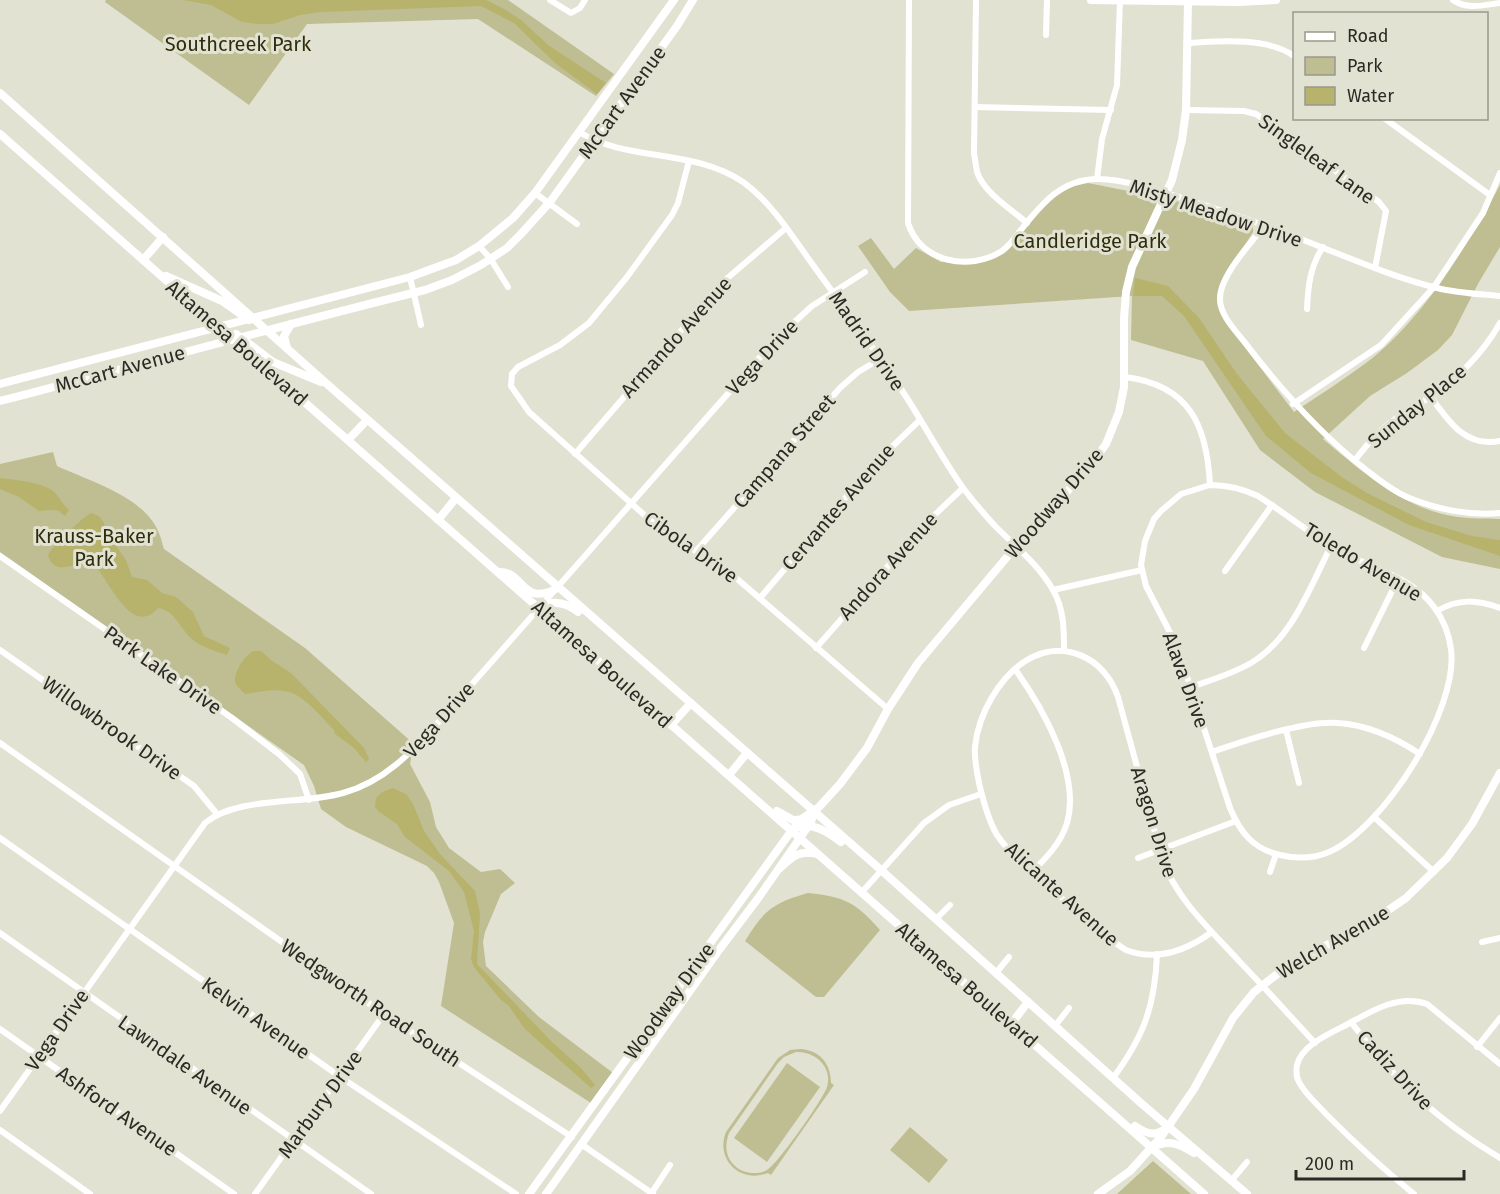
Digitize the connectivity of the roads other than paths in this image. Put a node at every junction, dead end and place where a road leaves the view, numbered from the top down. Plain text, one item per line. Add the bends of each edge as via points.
1 (550, 0) edge
2 (585, 0) edge
3 (674, 0) edge
4 (693, 0) edge
5 (909, 0) edge
6 (976, 0) edge
7 (1047, 0) edge
8 (1091, 0) edge
9 (1120, 0) edge
10 (1154, 0) edge
11 (1276, 0) edge
12 (1453, 0) edge
13 (1188, 1) edge
14 (1228, 1) edge
15 (1500, 3) edge
16 (652, 32) junction
17 (1046, 35) dead end
18 (665, 42) junction
19 (1189, 43) junction
20 (1293, 56) edge
21 (0, 93) edge
22 (975, 107) junction
23 (1111, 110) junction
24 (1186, 111) junction
25 (1387, 120) edge
26 (579, 132) junction
27 (0, 134) edge
28 (595, 140) junction
29 (689, 160) junction
30 (1500, 173) edge
31 (1098, 179) junction
32 (535, 193) junction
33 (1166, 194) junction
34 (1490, 195) junction
35 (550, 202) junction
36 (1027, 223) junction
37 (578, 224) dead end
38 (1265, 225) junction
39 (786, 228) junction
40 (162, 237) junction
41 (479, 246) junction
42 (1323, 248) junction
43 (490, 258) junction
44 (143, 260) junction
45 (1375, 268) junction
46 (865, 272) dead end
47 (157, 273) junction
48 (410, 277) junction
49 (508, 287) dead end
50 (1434, 287) junction
51 (414, 292) junction
52 (832, 292) junction
53 (1500, 296) edge
54 (1307, 309) dead end
55 (250, 318) junction
56 (1500, 323) edge
57 (291, 324) junction
58 (421, 325) dead end
59 (219, 327) junction
60 (267, 330) junction
61 (236, 337) junction
62 (287, 349) junction
63 (109, 356) junction
64 (880, 359) junction
65 (112, 372) junction
66 (1125, 377) junction
67 (0, 384) edge
68 (327, 384) junction
69 (1431, 397) junction
70 (0, 400) edge
71 (1293, 404) junction
72 (367, 420) junction
73 (920, 420) junction
74 (348, 440) junction
75 (1500, 441) edge
76 (575, 454) junction
77 (1355, 460) junction
78 (1210, 485) junction
79 (963, 488) junction
80 (456, 498) junction
81 (631, 504) junction
82 (1272, 505) junction
83 (1500, 513) edge
84 (438, 520) junction
85 (1017, 545) junction
86 (1331, 546) junction
87 (696, 551) junction
88 (0, 555) edge
89 (1142, 570) junction
90 (1225, 571) dead end
91 (498, 572) junction
92 (1398, 579) junction
93 (558, 588) junction
94 (1053, 590) junction
95 (760, 598) junction
96 (539, 607) junction
97 (1500, 608) edge
98 (1437, 611) junction
99 (604, 628) junction
100 (816, 648) junction
101 (1364, 648) dead end
102 (0, 650) edge
103 (1064, 651) junction
104 (1015, 669) junction
105 (1191, 687) junction
106 (691, 703) junction
107 (888, 709) junction
108 (671, 725) junction
109 (1286, 730) junction
110 (0, 743) edge
111 (1212, 752) junction
112 (747, 753) junction
113 (1420, 754) junction
114 (1500, 773) edge
115 (729, 774) junction
116 (1299, 783) dead end
117 (749, 792) junction
118 (981, 794) junction
119 (309, 800) junction
120 (218, 814) junction
121 (1374, 817) junction
122 (811, 819) junction
123 (801, 820) junction
124 (1236, 821) junction
125 (792, 830) junction
126 (0, 838) edge
127 (801, 838) junction
128 (1160, 850) junction
129 (1276, 854) junction
130 (820, 855) junction
131 (864, 855) junction
132 (1138, 858) dead end
133 (174, 865) junction
134 (779, 869) junction
135 (881, 870) junction
136 (1032, 872) junction
137 (1270, 872) dead end
138 (1434, 872) junction
139 (752, 883) junction
140 (763, 892) junction
141 (862, 892) junction
142 (950, 905) dead end
143 (936, 919) junction
144 (129, 929) junction
145 (1212, 932) junction
146 (0, 933) edge
147 (1500, 938) edge
148 (1482, 942) dead end
149 (1157, 954) junction
150 (1009, 957) dead end
151 (996, 973) junction
152 (1262, 985) junction
153 (83, 993) junction
154 (1028, 1002) junction
155 (1069, 1008) dead end
156 (384, 1014) junction
157 (1500, 1018) edge
158 (1351, 1022) junction
159 (1011, 1024) junction
160 (1054, 1026) junction
161 (0, 1029) edge
162 (1315, 1044) junction
163 (1477, 1047) junction
164 (38, 1056) junction
165 (1500, 1064) edge
166 (339, 1076) junction
167 (1113, 1078) junction
168 (0, 1110) edge
169 (1118, 1118) junction
170 (582, 1123) junction
171 (1169, 1126) junction
172 (0, 1130) edge
173 (572, 1137) junction
174 (293, 1141) junction
175 (581, 1144) junction
176 (1152, 1147) junction
177 (575, 1153) junction
178 (1500, 1158) edge
179 (1247, 1162) dead end
180 (1213, 1164) junction
181 (669, 1165) dead end
182 (1231, 1181) junction
183 (90, 1194) edge
184 (234, 1194) edge
185 (255, 1194) edge
186 (371, 1194) edge
187 (516, 1194) edge
188 (529, 1194) edge
189 (546, 1194) edge
190 (652, 1194) edge
191 (1098, 1194) edge
192 (1204, 1194) edge
193 (1247, 1194) edge
194 (1414, 1194) edge

1 - 2 street via 571,13
3 - 16 main road, McCart Avenue
4 - 18 main road, McCart Avenue
5 - 36 street, Misty Meadow Drive via 907,205 911,232 938,257 969,262 1001,251
6 - 22 street
7 - 17 street
8 - 9 street
9 - 10 street
9 - 23 street via 1117,85
10 - 13 street
11 - 14 street
12 - 15 street via 1469,7
13 - 14 street
13 - 19 street, Woodway Drive
16 - 18 main road
16 - 26 main road, McCart Avenue
18 - 28 main road, McCart Avenue
19 - 20 street via 1260,43
19 - 24 street, Woodway Drive
21 - 40 main road, Altamesa Boulevard
22 - 23 street
22 - 36 street via 974,153 980,178
23 - 31 street via 1102,139
24 - 33 street, Woodway Drive
24 - 45 street, Singleleaf Lane via 1257,114 1379,202 1386,211
25 - 34 street
26 - 28 street, Madrid Drive
26 - 32 main road, McCart Avenue
27 - 44 main road, Altamesa Boulevard
28 - 29 street, Madrid Drive
28 - 35 main road, McCart Avenue
29 - 39 street, Madrid Drive via 744,183
29 - 76 street, Cibola Drive via 672,215 598,313 560,345 512,374 511,386 522,404
30 - 34 street
31 - 33 street, Misty Meadow Drive
31 - 36 street, Misty Meadow Drive via 1066,185
32 - 35 street
32 - 41 main road, McCart Avenue
33 - 38 street, Misty Meadow Drive
33 - 66 street, Woodway Drive via 1132,267 1126,292
34 - 50 street
35 - 37 street
35 - 43 main road, McCart Avenue via 513,242
38 - 42 street, Misty Meadow Drive
38 - 71 street via 1233,266 1220,301 1230,323
39 - 52 street, Madrid Drive
39 - 76 street, Armando Avenue via 724,281
40 - 44 main road
40 - 55 main road, Altamesa Boulevard
41 - 43 street
41 - 48 main road, McCart Avenue via 456,260
42 - 45 street, Misty Meadow Drive
42 - 54 street via 1315,258
43 - 49 street
43 - 51 main road, McCart Avenue via 452,280
44 - 47 main road, Altamesa Boulevard
45 - 50 street, Misty Meadow Drive
46 - 52 street, Vega Drive
47 - 55 main road via 222,301
47 - 59 main road, Altamesa Boulevard
48 - 51 street
48 - 55 main road, McCart Avenue
50 - 53 street, Misty Meadow Drive
50 - 71 street via 1381,345
51 - 57 main road, McCart Avenue
51 - 58 street
52 - 64 street, Madrid Drive
52 - 81 street, Vega Drive via 776,339
55 - 59 main road, McCart Avenue
55 - 60 main road, Altamesa Boulevard
56 - 69 street, Sunday Place via 1468,365
57 - 60 main road, McCart Avenue
57 - 62 main road via 284,336
59 - 61 main road, Altamesa Boulevard
59 - 63 main road, McCart Avenue
60 - 61 main road, McCart Avenue
60 - 62 main road, Altamesa Boulevard
61 - 65 main road, McCart Avenue
61 - 68 main road via 273,362
61 - 74 main road, Altamesa Boulevard
62 - 68 main road, Altamesa Boulevard
63 - 65 main road
63 - 67 main road, McCart Avenue
64 - 73 street, Madrid Drive
64 - 87 street, Campana Street via 840,388
65 - 70 main road, McCart Avenue
66 - 78 street via 1169,391 1195,418 1204,443
66 - 85 street, Woodway Drive via 1119,412 1103,448
68 - 72 main road, Altamesa Boulevard
69 - 75 street via 1461,434 1480,441
69 - 77 street, Sunday Place via 1393,420
71 - 77 street
72 - 74 main road
72 - 80 main road, Altamesa Boulevard
73 - 79 street, Madrid Drive
73 - 95 street, Cervantes Avenue via 876,462
74 - 84 main road, Altamesa Boulevard
76 - 81 street, Cibola Drive
77 - 83 street via 1406,497 1465,513
78 - 82 street, Toledo Avenue via 1245,490
78 - 89 street, Alava Drive via 1181,494 1161,510 1145,541
79 - 85 street, Madrid Drive
79 - 100 street, Andora Avenue via 924,525
80 - 84 main road
80 - 93 main road, Altamesa Boulevard
81 - 87 street, Cibola Drive via 660,529
81 - 93 street, Vega Drive
82 - 86 street, Toledo Avenue
82 - 90 street
84 - 91 main road, Altamesa Boulevard
85 - 94 street, Madrid Drive
85 - 107 street, Woodway Drive via 918,663
86 - 92 street, Toledo Avenue
86 - 105 street via 1276,642 1253,662
87 - 95 street, Cibola Drive
88 - 119 street, Park Lake Drive via 279,754 300,774
89 - 94 street
89 - 105 street, Alava Drive
91 - 93 main road via 507,572 536,594
91 - 96 main road, Altamesa Boulevard
92 - 98 street, Toledo Avenue via 1414,588
92 - 101 street
93 - 96 street, Vega Drive
93 - 99 main road, Altamesa Boulevard
94 - 103 street, Madrid Drive via 1063,619
95 - 100 street, Cibola Drive
96 - 99 main road via 546,603 565,604
96 - 108 main road, Altamesa Boulevard
96 - 119 street, Vega Drive via 394,768 354,790
97 - 98 street via 1472,601 1454,603
98 - 113 street, Toledo Avenue via 1446,628 1451,662 1432,731
99 - 106 main road, Altamesa Boulevard
100 - 107 street, Cibola Drive
102 - 120 street, Willowbrook Drive via 194,786
103 - 104 street, Alicante Avenue via 1039,655
103 - 128 street, Aragon Drive via 1087,657 1114,686
104 - 118 street, Alicante Avenue via 991,699 978,733 975,760
104 - 136 street via 1053,732 1069,794 1064,831
105 - 111 street, Alava Drive
106 - 108 main road
106 - 112 main road, Altamesa Boulevard
107 - 122 street, Woodway Drive via 859,759
108 - 115 main road, Altamesa Boulevard
109 - 111 street
109 - 113 street via 1319,723 1357,725 1392,737
109 - 116 street
110 - 133 street, Wedgworth Road South
111 - 124 street, Alava Drive
112 - 115 main road
112 - 122 main road, Altamesa Boulevard
113 - 121 street, Toledo Avenue
114 - 138 street, Welch Avenue via 1472,824
115 - 117 main road, Altamesa Boulevard
117 - 123 main road via 787,818
117 - 125 main road, Altamesa Boulevard
118 - 135 street via 937,813
118 - 136 street, Alicante Avenue via 997,834
119 - 120 street, Vega Drive via 246,806
120 - 133 street, Vega Drive via 197,832
121 - 129 street, Alava Drive via 1330,852 1305,858
121 - 138 street
122 - 123 main road
122 - 125 main road
122 - 127 street, Woodway Drive
122 - 131 main road, Altamesa Boulevard
122 - 131 main road via 855,854
123 - 125 street, Woodway Drive
124 - 128 street
124 - 129 street, Alava Drive via 1256,845
125 - 127 main road, Altamesa Boulevard
125 - 139 street, Woodway Drive
126 - 144 street, Kelvin Avenue
127 - 130 main road, Altamesa Boulevard
127 - 134 street, Woodway Drive
128 - 132 street
128 - 145 street, Aragon Drive via 1178,893
129 - 137 street
130 - 134 main road via 797,853
130 - 141 main road, Altamesa Boulevard
131 - 135 main road, Altamesa Boulevard
133 - 144 street, Vega Drive
133 - 156 street, Wedgworth Road South
134 - 140 street, Woodway Drive
135 - 141 street
135 - 143 main road, Altamesa Boulevard
136 - 149 street, Alicante Avenue via 1117,944 1137,954
138 - 152 street, Welch Avenue via 1374,920 1289,965
139 - 140 street
139 - 170 street, Woodway Drive
140 - 175 street, Woodway Drive
141 - 159 main road, Altamesa Boulevard
142 - 143 street, Altamesa Boulevard
143 - 151 main road, Altamesa Boulevard
144 - 153 street, Vega Drive
144 - 166 street, Kelvin Avenue
145 - 149 street, Alicante Avenue via 1182,950
145 - 152 street, Aragon Drive
146 - 153 street, Lawndale Avenue
147 - 148 street
149 - 167 street via 1154,992 1145,1025
150 - 151 street, Altamesa Boulevard
151 - 154 main road, Altamesa Boulevard
152 - 162 street, Aragon Drive
152 - 171 street, Welch Avenue via 1233,1018
153 - 164 street, Vega Drive
153 - 174 street, Lawndale Avenue
154 - 159 main road
154 - 160 main road, Altamesa Boulevard
155 - 160 street, Altamesa Boulevard
156 - 166 street, Marbury Drive
156 - 173 street, Wedgworth Road South
157 - 163 street
158 - 162 street
158 - 163 street via 1390,1004 1422,1002
158 - 178 street, Cadiz Drive via 1411,1093 1455,1129
159 - 169 main road, Altamesa Boulevard
160 - 167 main road, Altamesa Boulevard
161 - 164 street, Ashford Avenue
162 - 194 street via 1298,1061 1298,1081 1339,1127
163 - 165 street
164 - 168 street, Vega Drive
164 - 184 street, Ashford Avenue
166 - 174 street, Marbury Drive
166 - 187 street, Kelvin Avenue
167 - 171 main road, Altamesa Boulevard
169 - 171 main road via 1155,1135
169 - 176 main road, Altamesa Boulevard
170 - 173 street, Woodway Drive
170 - 175 street
171 - 176 street, Welch Avenue
171 - 180 main road, Altamesa Boulevard
172 - 183 street
173 - 177 street
173 - 188 street, Woodway Drive
174 - 185 street, Marbury Drive
174 - 186 street, Lawndale Avenue
175 - 177 street, Woodway Drive
175 - 190 street
176 - 180 main road via 1172,1142
176 - 191 street, Welch Avenue via 1130,1171
176 - 192 main road, Altamesa Boulevard
177 - 189 street, Woodway Drive
179 - 182 street
180 - 182 main road, Altamesa Boulevard
181 - 190 street
182 - 193 main road, Altamesa Boulevard

